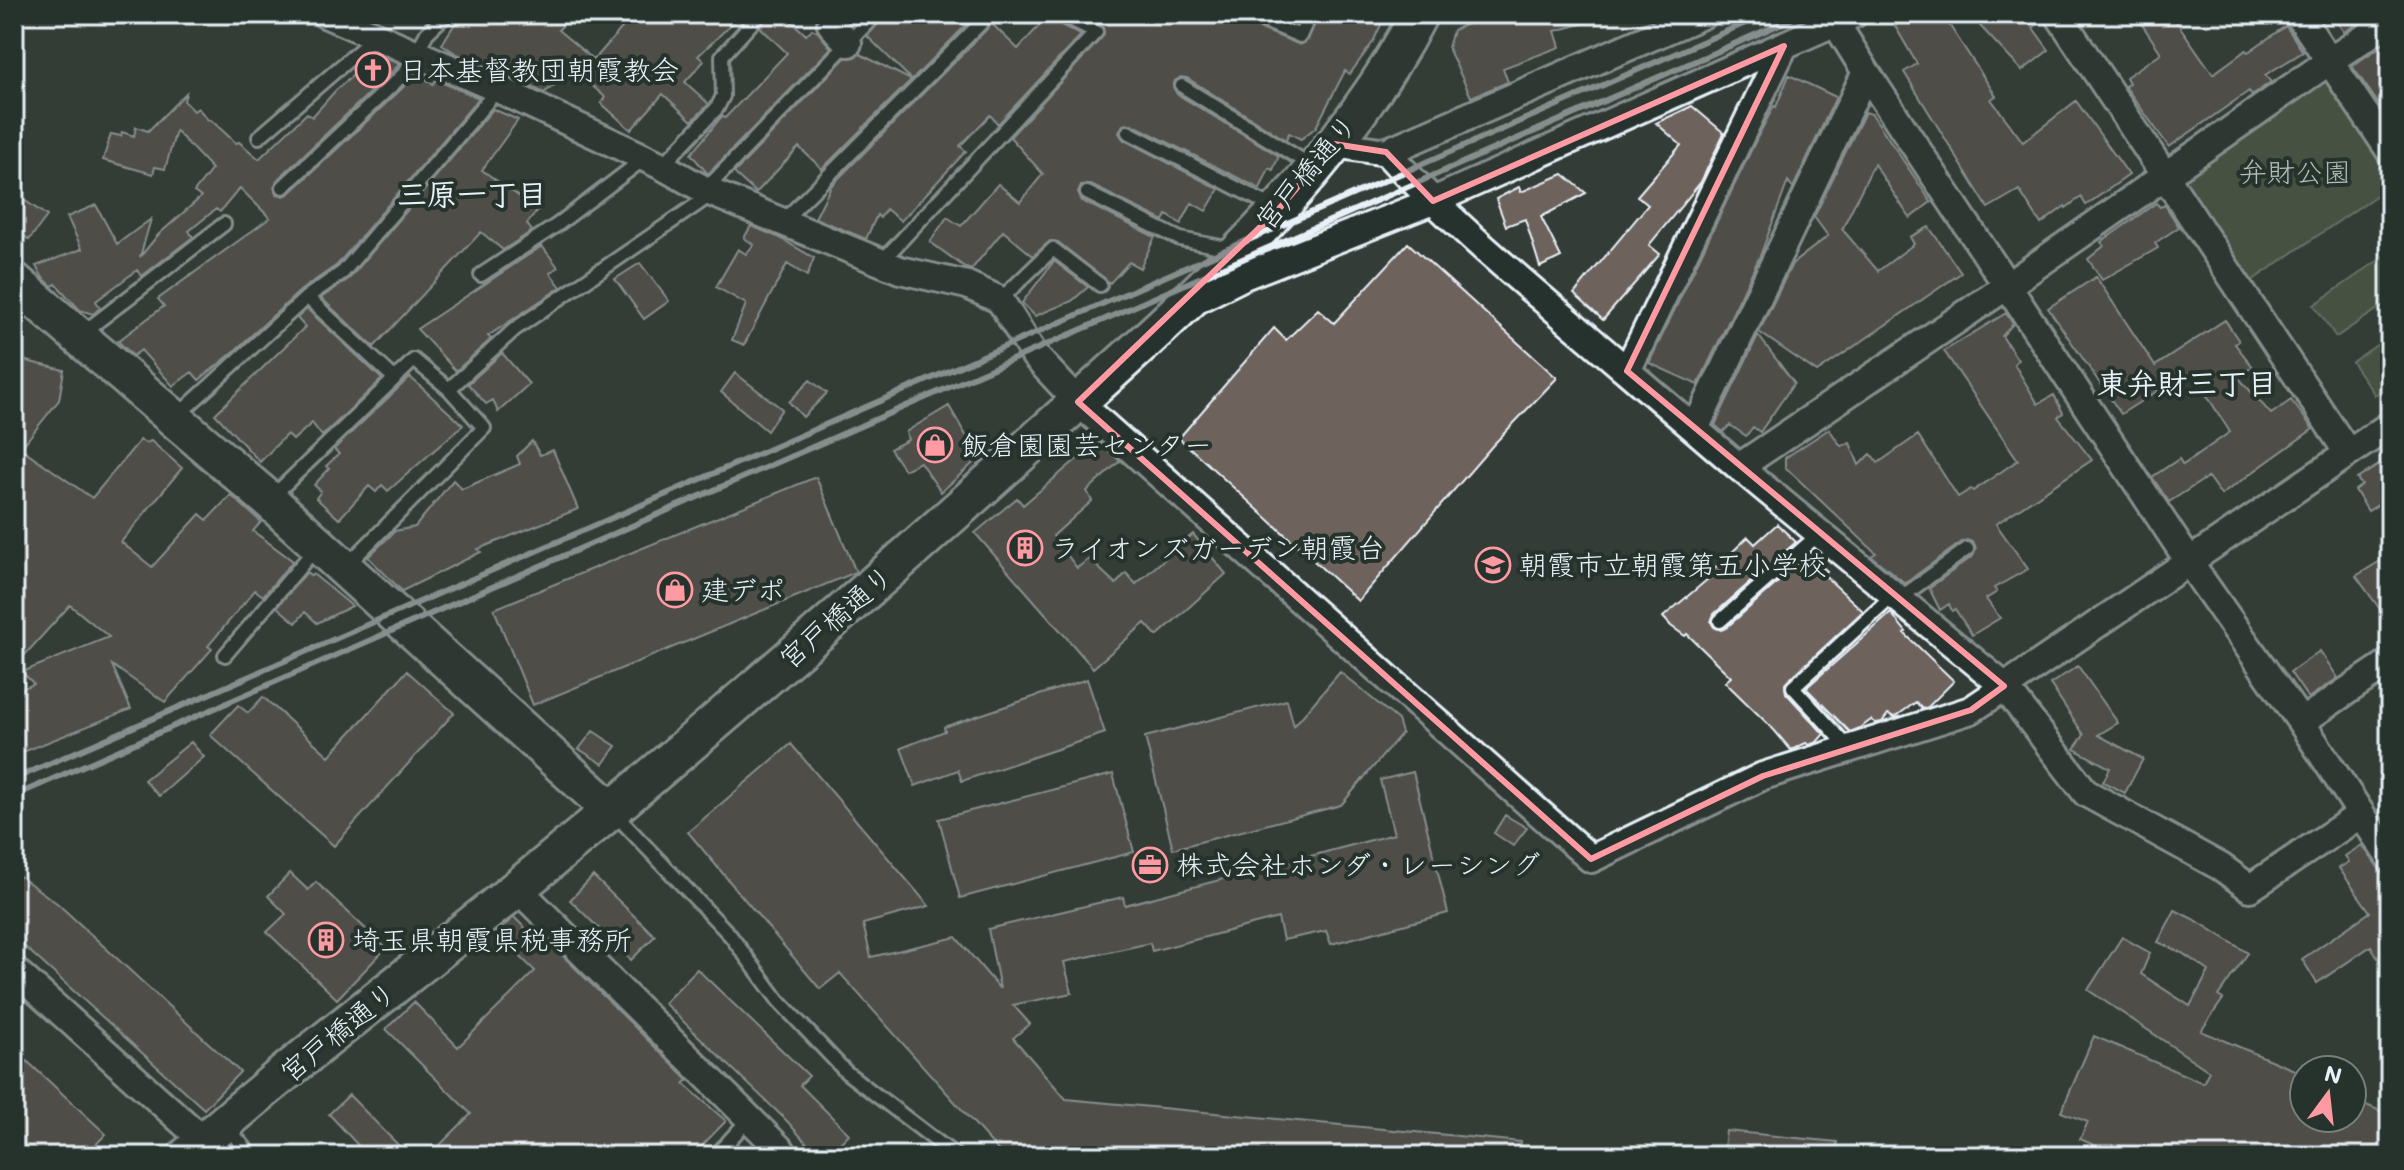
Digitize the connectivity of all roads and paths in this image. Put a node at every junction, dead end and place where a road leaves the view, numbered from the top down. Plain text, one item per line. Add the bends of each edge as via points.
1 (325, 14) edge
2 (447, 14) edge
3 (760, 14) edge
4 (876, 14) edge
5 (990, 14) edge
6 (1060, 14) edge
7 (1248, 14) edge
8 (1310, 14) edge
9 (1419, 14) edge
10 (1704, 14) edge
11 (2058, 14) edge
12 (2298, 14) edge
13 (1839, 17) edge
14 (2390, 21) edge
15 (375, 37) junction
16 (1784, 46) junction
17 (415, 55) junction
18 (2328, 62) junction
19 (1866, 72) junction
20 (1182, 86) dead end
21 (498, 89) junction
22 (1128, 132) dead end
23 (259, 137) dead end
24 (2390, 151) edge
25 (1386, 152) junction
26 (1323, 156) junction
27 (654, 162) junction
28 (2164, 176) junction
29 (283, 187) dead end
30 (705, 190) junction
31 (1087, 193) dead end
32 (1433, 201) junction
33 (1278, 210) junction
34 (783, 221) junction
35 (224, 224) dead end
36 (1238, 250) junction
37 (881, 262) junction
38 (481, 275) dead end
39 (14, 281) edge
40 (1100, 285) dead end
41 (2007, 286) junction
42 (307, 297) junction
43 (1000, 300) junction
44 (1179, 308) junction
45 (77, 337) junction
46 (1627, 371) junction
47 (393, 377) junction
48 (449, 389) junction
49 (1078, 402) junction
50 (176, 418) junction
51 (2390, 425) edge
52 (1695, 429) junction
53 (2348, 453) junction
54 (1739, 467) junction
55 (269, 500) junction
56 (1819, 534) junction
57 (1967, 549) dead end
58 (331, 556) junction
59 (2189, 562) junction
60 (1896, 597) junction
61 (1720, 621) dead end
62 (225, 655) dead end
63 (2390, 662) edge
64 (2004, 686) junction
65 (2301, 722) junction
66 (1850, 749) junction
67 (611, 810) junction
68 (2360, 815) junction
69 (2390, 858) edge
70 (517, 888) junction
71 (14, 970) edge
72 (749, 1119) junction
73 (205, 1140) edge
74 (252, 1156) edge
75 (715, 1156) edge
76 (782, 1156) edge
77 (956, 1156) edge

1 - 15 street
2 - 17 lane via 427,33
3 - 27 lane via 722,56 723,96 717,108
4 - 30 lane via 840,34
5 - 34 lane
6 - 37 lane via 1096,32
7 - 8 lane via 1300,36
9 - 26 street, 宮戸橋通り
10 - 25 street
11 - 28 street
12 - 18 street
13 - 16 street
13 - 19 street
14 - 18 street
15 - 17 street
15 - 23 lane
16 - 32 street
16 - 46 street
17 - 21 street
17 - 29 lane via 405,73
18 - 24 street
18 - 28 street
19 - 41 street
19 - 52 street
20 - 26 lane via 1301,158
21 - 27 street
21 - 42 lane via 343,272
22 - 33 lane
25 - 26 street
25 - 32 street
26 - 33 street, 宮戸橋通り
27 - 30 street
27 - 38 lane
28 - 41 street
28 - 53 street
30 - 34 street
30 - 48 lane via 702,201 515,329
31 - 36 lane via 1180,239
32 - 44 street via 1244,276
32 - 46 street
33 - 36 street, 宮戸橋通り
34 - 37 street
35 - 45 lane
36 - 44 street, 宮戸橋通り
37 - 43 street via 967,285
39 - 45 street
40 - 43 lane via 1053,249
41 - 54 street
41 - 59 street
42 - 47 lane
42 - 50 lane
43 - 49 street via 1035,356
44 - 49 street, 宮戸橋通り
45 - 50 street
46 - 52 street
47 - 48 lane via 414,360
47 - 55 lane
48 - 58 lane via 484,428
49 - 66 street via 1591,859 1763,776
49 - 67 street, 宮戸橋通り
50 - 55 street
51 - 53 street
52 - 54 street
53 - 59 street
54 - 56 street
55 - 58 street
56 - 60 street
56 - 61 lane
57 - 60 lane
58 - 62 lane
58 - 67 street
59 - 64 street
59 - 65 street
60 - 64 street
60 - 66 lane via 1793,687
63 - 65 street
64 - 66 street via 1971,710
64 - 68 street via 2086,793 2250,888
65 - 68 street
67 - 70 street, 宮戸橋通り
67 - 77 lane via 730,935 779,1001 846,1072
68 - 69 street
70 - 72 street
70 - 73 street, 宮戸橋通り
71 - 73 street
72 - 75 lane
72 - 76 street
73 - 74 lane

